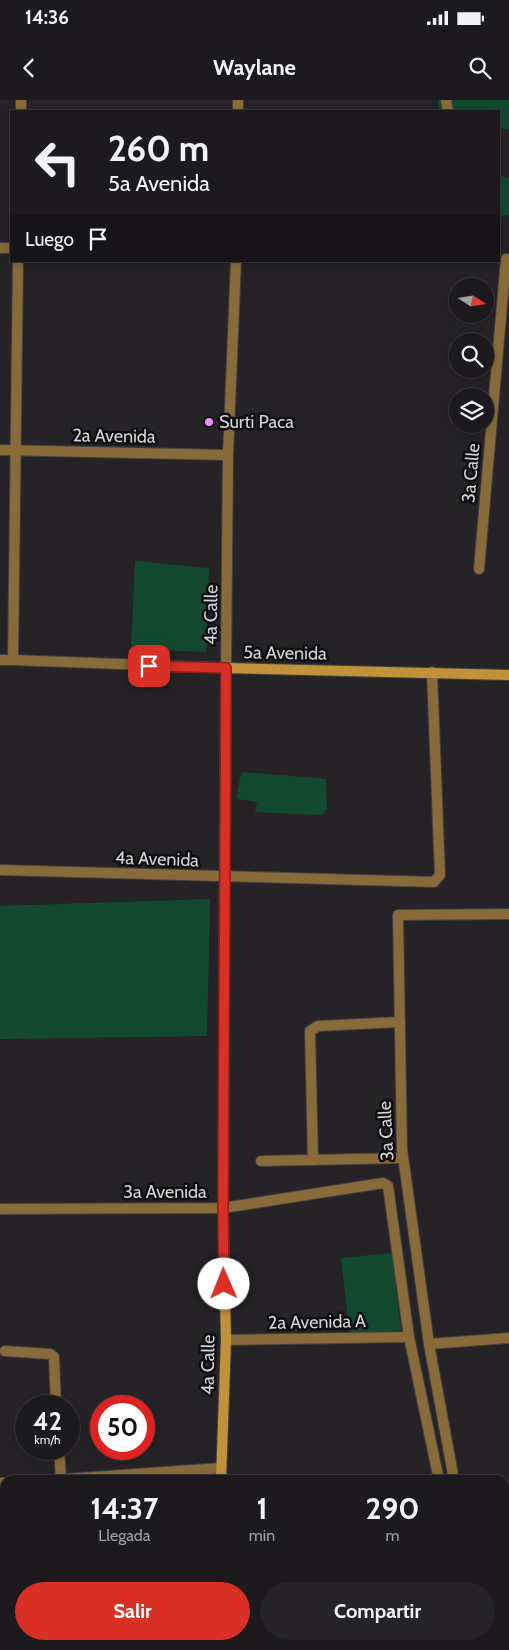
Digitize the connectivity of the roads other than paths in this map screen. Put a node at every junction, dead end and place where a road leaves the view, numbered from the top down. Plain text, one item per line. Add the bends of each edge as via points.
1 (505, 259) edge
2 (18, 262) edge
3 (236, 262) edge
4 (0, 450) edge
5 (16, 451) junction
6 (228, 454) junction
7 (479, 569) dead end
8 (0, 660) edge
9 (13, 660) junction
10 (226, 668) junction
11 (432, 672) junction
12 (509, 675) edge
13 (0, 870) edge
14 (225, 878) junction
15 (509, 914) edge
16 (400, 1022) junction
17 (403, 1158) junction
18 (313, 1160) junction
19 (261, 1161) dead end
20 (388, 1186) joint
21 (223, 1208) junction
22 (0, 1209) edge
23 (409, 1336) junction
24 (509, 1338) edge
25 (226, 1340) junction
26 (428, 1344) junction
27 (5, 1351) dead end
28 (56, 1395) edge
29 (58, 1460) edge
30 (221, 1468) junction
31 (56, 1475) edge
32 (125, 1475) edge
33 (221, 1475) edge
34 (438, 1475) edge
35 (453, 1475) edge

1 - 7 street, 3a Calle
2 - 5 street
3 - 6 street, 4a Calle
4 - 5 street, 2a Avenida
5 - 6 street, 2a Avenida
5 - 9 street
6 - 10 street, 4a Calle
8 - 9 street, 5a Avenida
9 - 10 street, 5a Avenida
10 - 11 main road, 5a Avenida
10 - 14 main road, 4a Calle
11 - 12 main road, 5a Avenida
11 - 14 street, 4a Avenida via 440,875 434,882
13 - 14 street, 4a Avenida
14 - 21 main road, 4a Calle
15 - 16 street, 3a Calle via 398,915
16 - 17 street, 3a Calle
16 - 18 street via 318,1026 310,1031
17 - 18 street
17 - 26 street, 3a Calle
18 - 19 street
20 - 21 street, 3a Avenida via 383,1184
20 - 23 street, 3a Calle
21 - 22 street, 3a Avenida
21 - 25 main road, 4a Calle
23 - 25 street, 2a Avenida A
23 - 34 street, 3a Calle
24 - 26 street
25 - 30 main road, 4a Calle
26 - 35 street, 3a Calle
27 - 28 street via 54,1357
29 - 31 street
30 - 32 street
30 - 33 main road, 4a Calle

